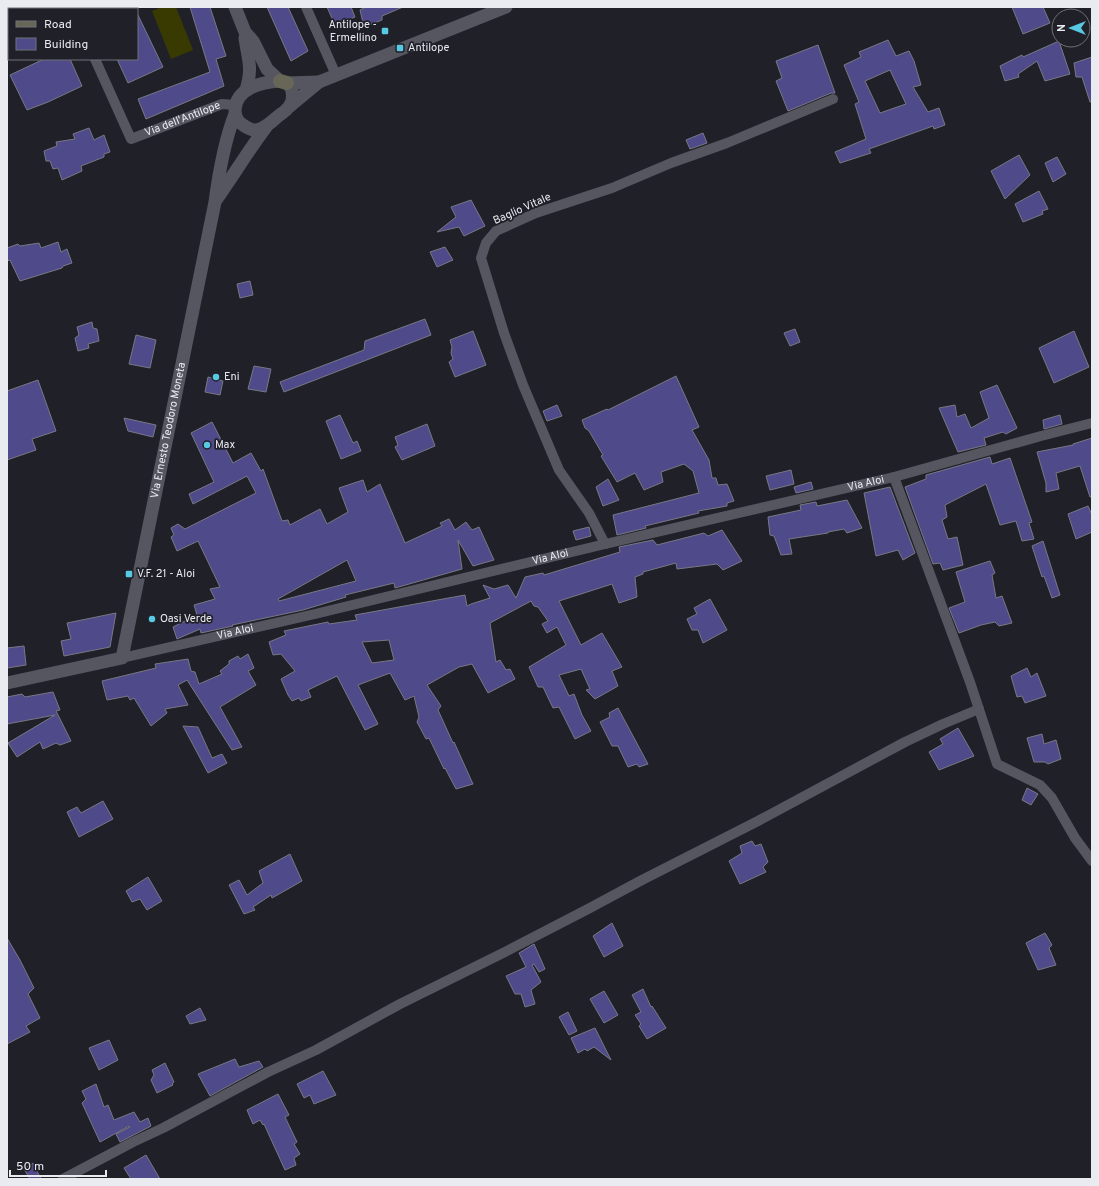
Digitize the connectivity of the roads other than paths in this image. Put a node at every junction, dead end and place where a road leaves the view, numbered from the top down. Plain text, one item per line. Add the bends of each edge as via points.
1 (235, 7) edge
2 (306, 7) edge
3 (506, 7) edge
4 (481, 12) edge
5 (245, 32) junction
6 (95, 60) edge
7 (336, 75) junction
8 (283, 82) junction
9 (319, 82) junction
10 (246, 90) junction
11 (833, 99) dead end
12 (290, 106) junction
13 (235, 110) junction
14 (266, 127) junction
15 (215, 202) junction
16 (1092, 423) edge
17 (894, 477) junction
18 (605, 544) junction
19 (122, 658) junction
20 (7, 683) edge
21 (979, 709) junction
22 (1092, 860) edge
23 (63, 1179) edge

1 - 5 street
2 - 7 street
3 - 4 street
4 - 7 street
5 - 8 street via 267,69
5 - 10 street via 250,65 250,78
6 - 13 street, Via dell'Antilope via 131,139 222,104
7 - 9 street
8 - 9 street
8 - 10 street via 273,81
8 - 12 street via 290,86
9 - 12 street
10 - 13 street via 241,94
11 - 18 street, Baglio Vitale via 612,188 536,214 496,231 486,243 481,258 523,385 559,470 589,514
12 - 14 street
13 - 14 street via 238,120 244,126 255,130
13 - 15 street, Via Ernesto Teodoro Moneta via 218,176
14 - 15 street, Via Ernesto Teodoro Moneta
15 - 19 street, Via Ernesto Teodoro Moneta
16 - 17 street, Via Aloi
17 - 18 street, Via Aloi
17 - 21 street
18 - 19 street, Via Aloi
19 - 20 street, Via Aloi
21 - 22 street via 997,764 1040,785 1052,798
21 - 23 street via 905,742 758,821

